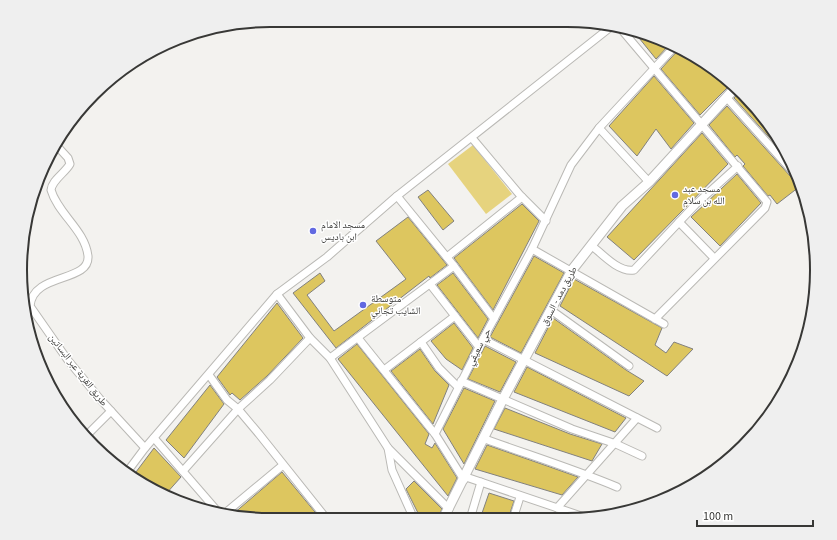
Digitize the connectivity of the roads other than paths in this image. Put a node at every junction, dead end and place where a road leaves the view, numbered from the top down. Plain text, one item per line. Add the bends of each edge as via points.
1 (606, 30) edge
2 (626, 34) edge
3 (671, 51) edge
4 (654, 70) junction
5 (732, 92) edge
6 (727, 98) junction
7 (703, 124) junction
8 (599, 128) junction
9 (472, 138) junction
10 (60, 149) edge
11 (785, 163) edge
12 (738, 166) junction
13 (649, 182) junction
14 (397, 196) junction
15 (522, 197) junction
16 (546, 222) junction
17 (679, 222) junction
18 (591, 245) junction
19 (532, 249) junction
20 (447, 257) junction
21 (714, 258) junction
22 (454, 266) junction
23 (572, 270) junction
24 (430, 284) junction
25 (277, 294) junction
26 (551, 310) junction
27 (455, 316) junction
28 (494, 319) junction
29 (655, 319) junction
30 (664, 324) dead end
31 (310, 338) junction
32 (358, 338) junction
33 (483, 339) junction
34 (421, 342) junction
35 (479, 347) junction
36 (330, 358) junction
37 (525, 359) junction
38 (629, 366) dead end
39 (384, 370) junction
40 (209, 375) junction
41 (460, 384) junction
42 (503, 399) junction
43 (238, 409) junction
44 (111, 411) junction
45 (637, 418) junction
46 (657, 428) dead end
47 (89, 433) edge
48 (435, 434) junction
49 (154, 438) junction
50 (485, 439) junction
51 (616, 444) junction
52 (145, 448) junction
53 (388, 448) junction
54 (642, 456) dead end
55 (283, 465) junction
56 (130, 468) edge
57 (183, 471) junction
58 (587, 474) junction
59 (465, 478) junction
60 (481, 482) junction
61 (617, 487) dead end
62 (520, 497) junction
63 (213, 506) edge
64 (557, 508) junction
65 (230, 509) edge
66 (449, 509) junction
67 (320, 513) edge
68 (411, 513) edge
69 (447, 513) edge
70 (472, 513) edge
71 (515, 513) edge
72 (571, 513) edge

1 - 9 street
2 - 4 street
3 - 4 street
4 - 7 street
4 - 8 street
5 - 6 main road, طريق دمد - السوق
6 - 7 main road, طريق دمد - السوق
6 - 11 street
7 - 12 street
7 - 13 main road, طريق دمد - السوق
8 - 13 street
8 - 16 street via 571,165 558,189
9 - 14 street
9 - 15 street
10 - 44 street, طريق القرية عبر البساتين via 70,164 51,186 51,190 86,245 88,259 78,272 42,286 31,300 30,306 67,359
12 - 17 street
12 - 21 street via 766,200 767,206
13 - 18 main road, طريق دمد - السوق via 622,206
14 - 20 street, حي سعيفي
14 - 25 street via 327,257
15 - 16 street
15 - 20 street
16 - 19 street
17 - 18 street via 631,271 619,266
17 - 21 street
18 - 23 main road, طريق دمد - السوق
19 - 23 street
19 - 28 street
20 - 22 street, حي سعيفي
21 - 29 street
22 - 24 street
22 - 28 street, حي سعيفي
23 - 26 main road, طريق دمد - السوق
23 - 29 street
24 - 27 street
24 - 32 street
25 - 31 street
25 - 40 street
26 - 37 main road, طريق دمد - السوق
26 - 38 street
27 - 34 street
27 - 35 street
28 - 33 street, حي سعيفي
29 - 30 street
31 - 36 street
31 - 43 street
32 - 36 street
32 - 39 street
33 - 35 street, حي سعيفي
33 - 37 street
34 - 39 street
34 - 41 street via 440,368
35 - 41 street, حي سعيفي
36 - 53 street
37 - 42 main road, طريق دمد - السوق
37 - 45 street
39 - 48 street
40 - 43 street via 226,400
40 - 49 street
41 - 42 street
41 - 48 street, حي سعيفي
42 - 50 main road, طريق دمد - السوق
42 - 51 street via 572,429
43 - 55 street
43 - 57 street
44 - 47 street
44 - 52 street, طريق القرية عبر البساتين
45 - 46 street
45 - 51 street
48 - 59 street
49 - 52 street
49 - 57 street
50 - 58 street
50 - 59 main road, طريق دمد - السوق
51 - 54 street
51 - 58 street
52 - 56 street
53 - 66 street
53 - 68 street via 392,470
55 - 65 street
55 - 67 street
57 - 63 street
58 - 61 street
58 - 64 street
59 - 60 street
59 - 66 main road, طريق دمد - السوق
60 - 62 street
60 - 70 street
62 - 64 street
62 - 71 street
64 - 72 street
66 - 69 main road, طريق دمد - السوق

